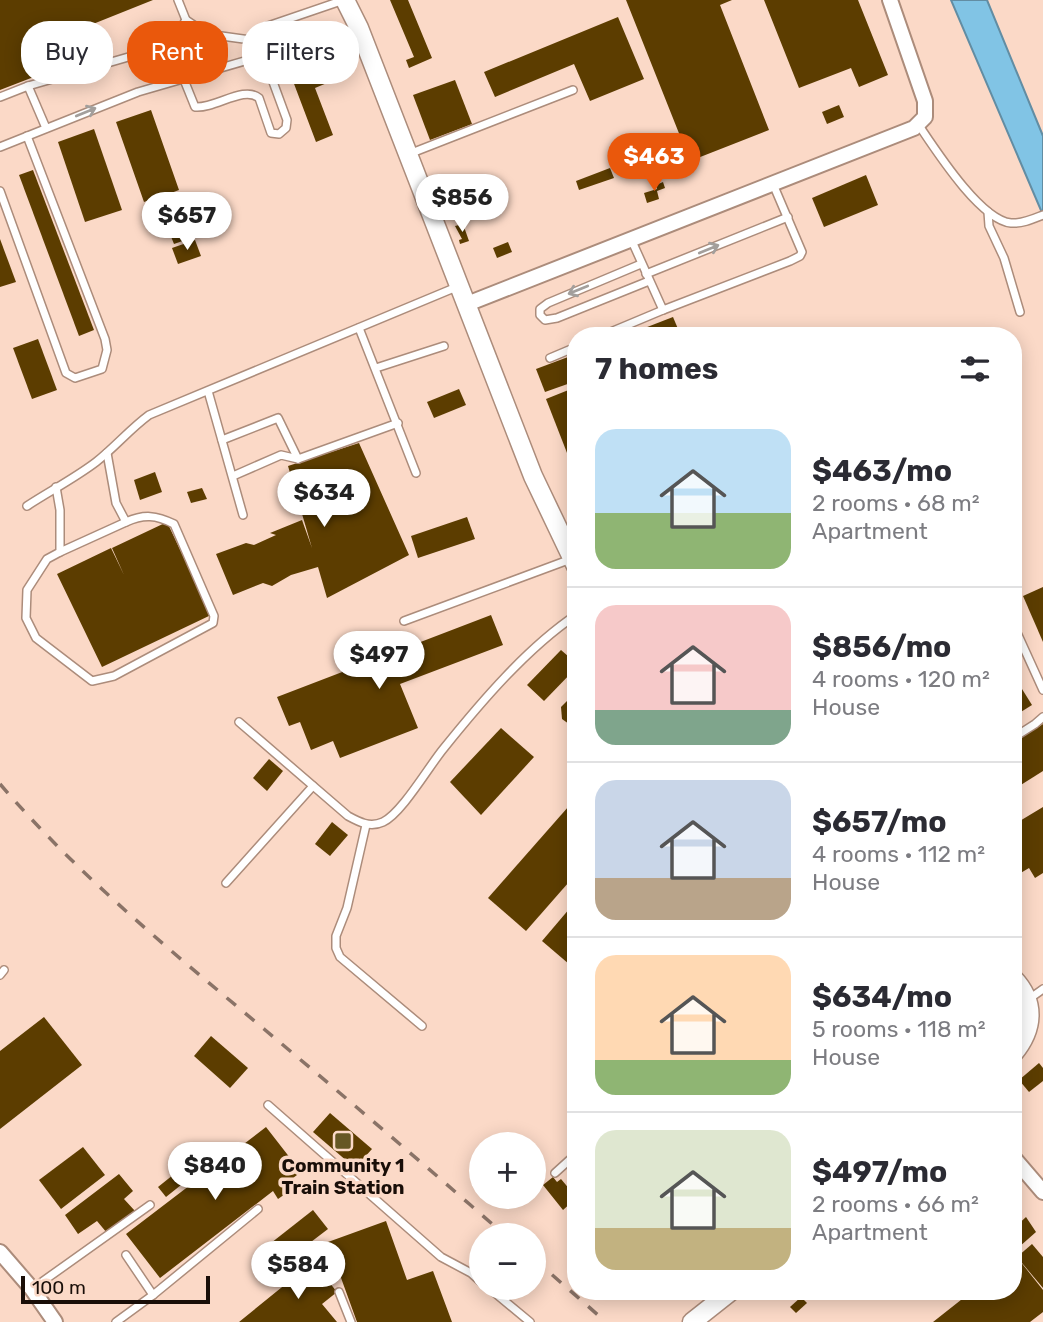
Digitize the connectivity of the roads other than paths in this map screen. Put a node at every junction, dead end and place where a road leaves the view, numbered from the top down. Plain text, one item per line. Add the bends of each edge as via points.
1 (178, 0) edge
2 (345, 0) edge
3 (890, 0) edge
4 (186, 20) joint
5 (283, 21) edge
6 (356, 21) edge
7 (359, 28) edge
8 (242, 39) edge
9 (127, 58) edge
10 (165, 84) edge
11 (184, 84) edge
12 (274, 84) edge
13 (29, 86) junction
14 (573, 90) dead end
15 (0, 97) edge
16 (918, 124) junction
17 (46, 128) junction
18 (27, 136) junction
19 (0, 147) edge
20 (409, 154) junction
21 (773, 183) junction
22 (0, 191) edge
23 (988, 212) junction
24 (1040, 216) edge
25 (788, 217) junction
26 (631, 239) junction
27 (641, 264) junction
28 (647, 277) junction
29 (460, 286) junction
30 (467, 304) junction
31 (663, 310) junction
32 (1020, 313) dead end
33 (359, 327) junction
34 (622, 327) edge
35 (444, 346) dead end
36 (567, 351) edge
37 (550, 358) dead end
38 (376, 368) junction
39 (208, 391) junction
40 (398, 423) junction
41 (222, 440) junction
42 (107, 453) junction
43 (298, 459) junction
44 (416, 473) dead end
45 (233, 476) junction
46 (56, 488) junction
47 (27, 506) dead end
48 (243, 515) dead end
49 (125, 522) junction
50 (567, 547) edge
51 (60, 552) junction
52 (567, 564) edge
53 (404, 621) dead end
54 (567, 621) edge
55 (1022, 644) edge
56 (1043, 690) edge
57 (1043, 717) edge
58 (239, 722) dead end
59 (1022, 732) edge
60 (313, 786) junction
61 (366, 825) junction
62 (226, 883) dead end
63 (1036, 994) edge
64 (422, 1026) dead end
65 (1022, 1042) edge
66 (268, 1105) dead end
67 (567, 1162) edge
68 (1022, 1168) edge
69 (555, 1173) dead end
70 (1043, 1192) edge
71 (150, 1205) dead end
72 (258, 1209) dead end
73 (0, 1252) edge
74 (126, 1255) dead end
75 (469, 1272) edge
76 (32, 1289) junction
77 (339, 1292) dead end
78 (153, 1296) junction
79 (503, 1300) edge
80 (720, 1300) edge
81 (55, 1322) edge
82 (116, 1322) edge
83 (351, 1322) edge
84 (530, 1322) edge
85 (692, 1322) edge

1 - 4 lane
2 - 5 lane
2 - 6 street
3 - 16 street via 925,101 925,117
4 - 8 lane via 207,34
7 - 20 street
9 - 13 lane
17 -> 10 lane
11 - 12 lane via 195,107 255,94 271,133 279,134 287,120
13 - 15 lane
13 - 17 lane
14 - 20 lane
16 - 21 street
16 - 23 lane
17 - 18 lane
18 - 19 lane
18 - 22 lane via 105,339 102,369 75,379 66,373
20 - 29 street
21 - 25 lane
21 - 26 street
23 - 24 lane via 1011,223
23 - 32 lane
28 -> 25 lane
25 - 31 lane via 800,257
26 - 27 lane
26 - 30 street
27 - 28 lane
27 -> 28 lane via 548,303 540,315 545,320 557,318
28 - 31 lane
29 - 30 street
29 - 33 lane
30 - 50 street via 533,476
31 - 34 lane
33 - 38 lane
33 - 39 lane
35 - 38 lane
36 - 37 lane
38 - 40 lane
39 - 41 lane
39 - 42 lane via 149,415
40 - 43 lane
40 - 44 lane
41 - 43 lane via 278,418
41 - 45 lane
42 - 46 lane
42 - 49 lane via 116,503
43 - 45 lane via 281,455
45 - 48 lane
46 - 47 lane
46 - 51 lane via 61,510
49 - 51 lane
49 - 51 lane via 160,516 174,524 214,616 213,623 200,631 114,677 92,681 86,677 36,638 26,618 27,590 47,559
52 - 53 lane
54 - 61 lane via 508,675 395,813
55 - 56 lane
57 - 59 lane
58 - 60 lane
60 - 61 lane
60 - 62 lane
61 - 64 lane via 336,948 340,957
63 - 65 street
66 - 75 lane via 441,1257
67 - 69 lane
68 - 70 street
71 - 76 lane
72 - 78 lane
73 - 76 street
74 - 78 lane
76 - 81 street
77 - 83 lane
78 - 82 lane
79 - 84 lane
80 - 85 street

